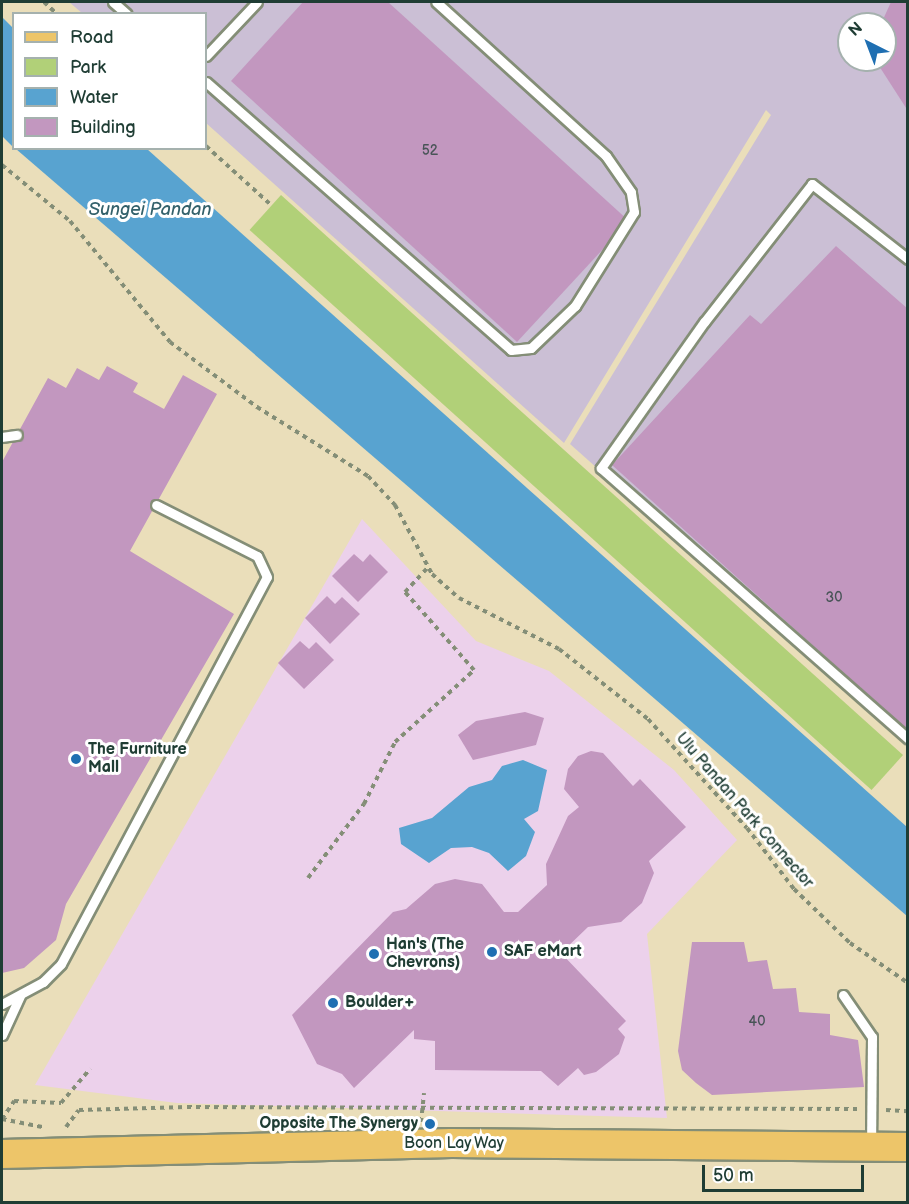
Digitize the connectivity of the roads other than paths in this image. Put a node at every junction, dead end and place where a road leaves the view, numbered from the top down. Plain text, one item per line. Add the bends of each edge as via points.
1 (113, 2) edge
2 (256, 2) edge
3 (436, 2) edge
4 (125, 12) edge
5 (207, 55) edge
6 (207, 83) edge
7 (908, 259) edge
8 (16, 435) dead end
9 (2, 437) edge
10 (156, 505) dead end
11 (908, 739) edge
12 (843, 995) dead end
13 (20, 996) junction
14 (2, 1004) edge
15 (2, 1035) edge
16 (895, 1148) edge
17 (3, 1152) edge

1 - 4 lane
2 - 5 lane
3 - 6 lane via 606,156 631,192 634,213 575,306 531,348 512,350
7 - 11 lane via 812,184 704,321 601,468
8 - 9 lane
10 - 13 lane via 257,556 267,577 61,964
12 - 16 lane via 872,1037 872,1109
13 - 14 lane
13 - 15 lane
16 - 17 main road, Boon Lay Way via 452,1143

